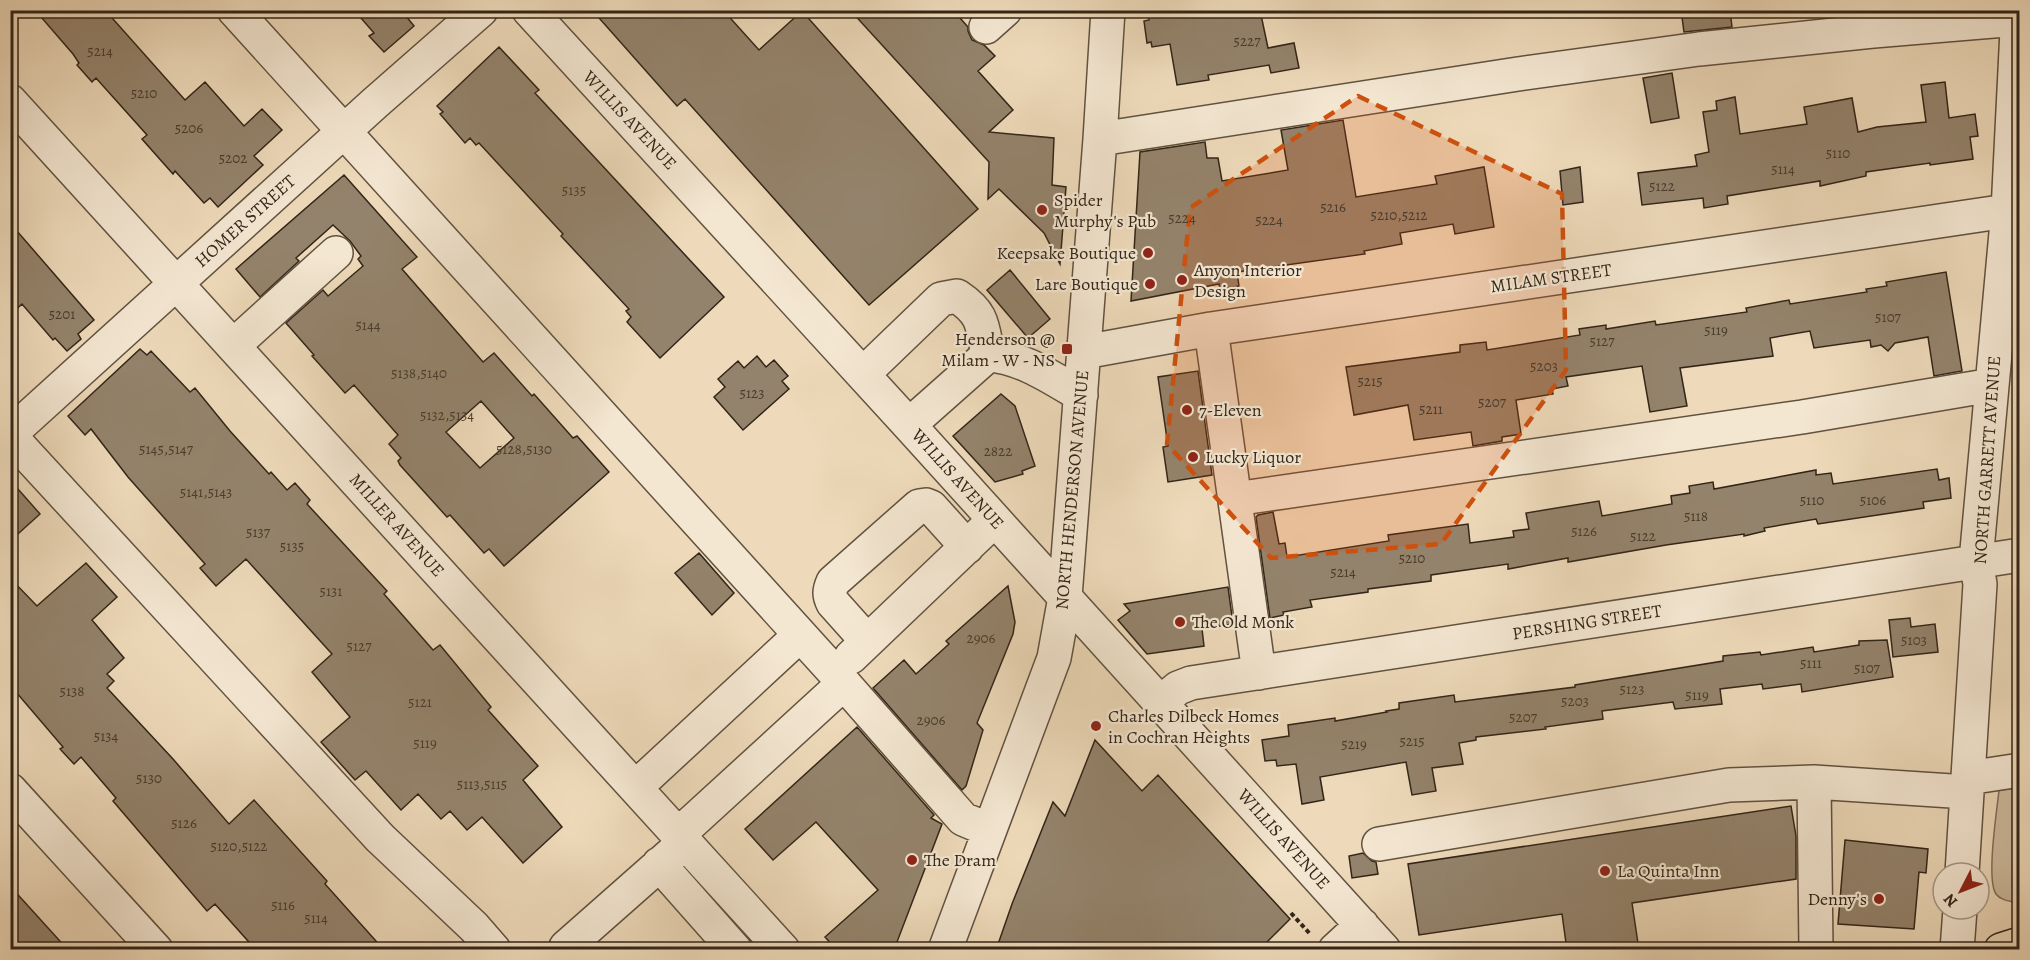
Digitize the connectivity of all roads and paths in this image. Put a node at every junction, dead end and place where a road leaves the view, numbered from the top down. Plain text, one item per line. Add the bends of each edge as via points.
1 (234, 10) edge
2 (481, 10) edge
3 (530, 10) edge
4 (1108, 10) edge
5 (2018, 15) edge
6 (10, 101) edge
7 (344, 131) junction
8 (1100, 139) junction
9 (2014, 210) edge
10 (336, 253) dead end
11 (176, 284) junction
12 (1211, 329) junction
13 (233, 346) junction
14 (1084, 352) junction
15 (988, 355) junction
16 (863, 374) junction
17 (1992, 385) junction
18 (1081, 395) junction
19 (909, 425) junction
20 (10, 435) edge
21 (1235, 499) junction
22 (995, 520) junction
23 (967, 547) junction
24 (2019, 555) edge
25 (1976, 561) junction
26 (1065, 597) junction
27 (799, 636) junction
28 (867, 642) junction
29 (1259, 673) junction
30 (839, 678) junction
31 (1160, 702) junction
32 (2019, 770) edge
33 (1814, 782) junction
34 (1968, 785) junction
35 (636, 787) junction
36 (10, 790) edge
37 (989, 830) junction
38 (681, 838) junction
39 (1379, 844) dead end
40 (1963, 861) edge
41 (659, 864) junction
42 (1291, 913) dead end
43 (1959, 921) edge
44 (1362, 925) junction
45 (773, 938) edge
46 (2019, 944) edge
47 (1327, 946) edge
48 (156, 950) edge
49 (494, 950) edge
50 (566, 950) edge
51 (736, 950) edge
52 (945, 950) edge
53 (1384, 950) edge
54 (1816, 950) edge
55 (1958, 950) edge
56 (2001, 950) edge

1 - 7 street
2 - 7 street, HOMER STREET
3 - 16 street, WILLIS AVENUE
4 - 8 street, NORTH HENDERSON AVENUE
5 - 8 street via 1699,49
5 - 9 street, NORTH GARRETT AVENUE
6 - 11 street, MILLER AVENUE
7 - 11 street, HOMER STREET
7 - 27 street
8 - 14 street, NORTH HENDERSON AVENUE
9 - 12 street, MILAM STREET
9 - 17 street, NORTH GARRETT AVENUE
10 - 13 street
11 - 13 street, MILLER AVENUE
11 - 20 street, HOMER STREET
12 - 14 street, MILAM STREET
12 - 21 street
13 - 35 street, MILLER AVENUE
14 - 18 street, NORTH HENDERSON AVENUE
15 - 16 street via 980,317 957,296 941,299
15 - 18 street via 1004,356 1030,367
15 - 19 street
16 - 19 street, WILLIS AVENUE
17 - 21 street via 1802,417
17 - 25 street, NORTH GARRETT AVENUE
18 - 26 street, NORTH HENDERSON AVENUE
19 - 22 street, WILLIS AVENUE
20 - 49 street via 380,838
21 - 29 street
22 - 23 street
22 - 26 street, WILLIS AVENUE
23 - 28 street
23 - 28 street via 931,507 919,506 833,582 833,603
24 - 25 street, PERSHING STREET
25 - 29 street, PERSHING STREET
25 - 34 street, NORTH GARRETT AVENUE via 1980,584
26 - 31 street, WILLIS AVENUE
26 - 37 street, NORTH HENDERSON AVENUE via 1054,658
27 - 30 street
27 - 35 street
28 - 30 street
29 - 31 street, PERSHING STREET via 1191,683
30 - 37 street via 963,819
30 - 38 street
31 - 44 street, WILLIS AVENUE
32 - 34 street
33 - 34 street
33 - 39 street via 1729,785
33 - 54 street
34 - 40 street, NORTH GARRETT AVENUE
35 - 38 street, MILLER AVENUE
36 - 48 street
37 - 52 street, NORTH HENDERSON AVENUE
38 - 41 street
38 - 45 street, MILLER AVENUE
41 - 50 street
41 - 51 street
42 - 47 path
43 - 55 street
44 - 47 street
44 - 53 street, WILLIS AVENUE
45 - 51 street
46 - 56 main road

